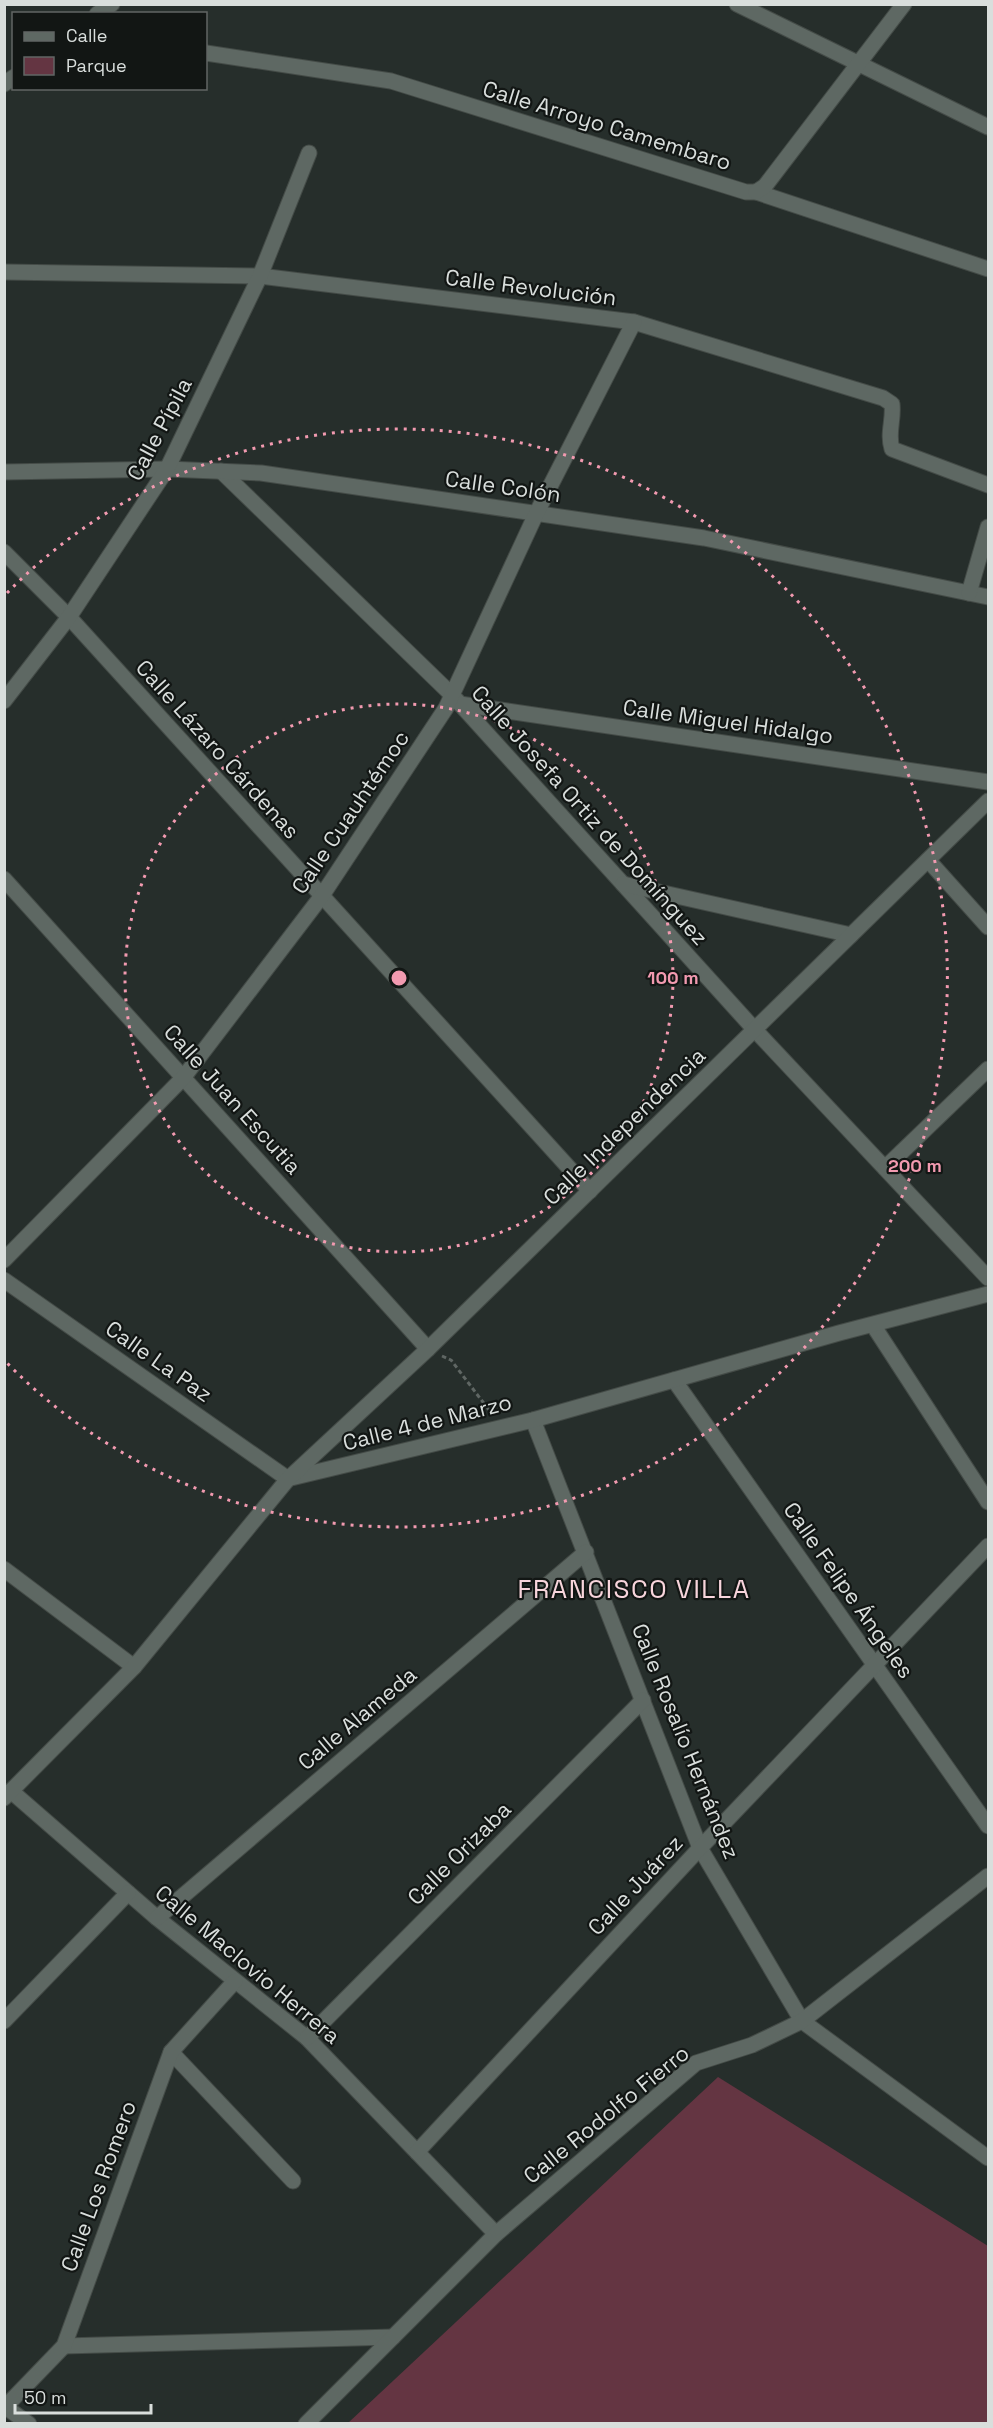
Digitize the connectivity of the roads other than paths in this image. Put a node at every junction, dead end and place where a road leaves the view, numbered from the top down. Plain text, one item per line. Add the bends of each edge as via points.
1 (737, 4) edge
2 (904, 4) edge
3 (207, 52) edge
4 (858, 61) junction
5 (988, 127) edge
6 (309, 153) dead end
7 (756, 192) junction
8 (988, 269) edge
9 (4, 272) edge
10 (260, 276) junction
11 (634, 322) junction
12 (167, 469) junction
13 (221, 471) junction
14 (4, 472) edge
15 (988, 484) edge
16 (536, 514) junction
17 (988, 527) edge
18 (4, 552) edge
19 (969, 593) junction
20 (988, 597) edge
21 (69, 617) junction
22 (456, 700) junction
23 (4, 701) edge
24 (988, 782) edge
25 (988, 801) edge
26 (928, 860) junction
27 (4, 879) edge
28 (623, 884) junction
29 (321, 897) junction
30 (988, 927) edge
31 (851, 935) junction
32 (755, 1030) junction
33 (988, 1069) edge
34 (183, 1078) junction
35 (885, 1168) junction
36 (590, 1191) junction
37 (4, 1260) edge
38 (988, 1278) edge
39 (4, 1280) edge
40 (988, 1294) edge
41 (873, 1325) junction
42 (428, 1348) junction
43 (674, 1380) junction
44 (533, 1420) junction
45 (288, 1479) junction
46 (988, 1502) edge
47 (988, 1546) edge
48 (586, 1552) junction
49 (4, 1569) edge
50 (876, 1666) junction
51 (134, 1667) junction
52 (643, 1700) junction
53 (8, 1794) edge
54 (988, 1826) edge
55 (700, 1848) junction
56 (988, 1876) edge
57 (128, 1893) junction
58 (157, 1918) junction
59 (235, 1980) junction
60 (4, 2021) edge
61 (802, 2021) junction
62 (307, 2038) junction
63 (171, 2052) junction
64 (417, 2152) junction
65 (988, 2158) edge
66 (293, 2181) dead end
67 (496, 2234) junction
68 (393, 2337) junction
69 (63, 2346) junction
70 (5, 2407) edge
71 (29, 2424) edge
72 (306, 2424) edge

1 - 4 street
2 - 4 street
3 - 7 street, Calle Arroyo Camembaro via 391,81
4 - 5 street
4 - 7 street via 765,186
6 - 10 street, Calle Pípila
7 - 8 street, Calle Arroyo Camembaro
9 - 10 street, Calle Revolución
10 - 11 street, Calle Revolución
10 - 12 street, Calle Pípila
11 - 15 street, Calle Revolución via 883,398 892,404 888,438 892,449
11 - 16 street, Calle Cuauhtémoc
12 - 13 street, Calle Colón
12 - 14 street, Calle Colón
12 - 21 street, Calle Pípila
13 - 16 street, Calle Colón via 261,473
13 - 22 street, Calle Josefa Ortiz de Domínguez
16 - 19 street, Calle Colón via 704,538
16 - 22 street, Calle Cuauhtémoc
17 - 19 street
18 - 21 street, Calle Lázaro Cárdenas
19 - 20 street, Calle Colón
21 - 23 street, Calle Pípila
21 - 29 street, Calle Lázaro Cárdenas
22 - 24 street, Calle Miguel Hidalgo
22 - 28 street, Calle Josefa Ortiz de Domínguez
22 - 29 street, Calle Cuauhtémoc via 446,708
25 - 26 street, Calle Independencia
26 - 30 street
26 - 31 street, Calle Independencia
27 - 34 street, Calle Juan Escutia
28 - 31 street
28 - 32 street, Calle Josefa Ortiz de Domínguez
29 - 34 street, Calle Cuauhtémoc
29 - 36 street, Calle Lázaro Cárdenas
31 - 32 street, Calle Independencia
32 - 35 street, Calle Josefa Ortiz de Domínguez
32 - 36 street, Calle Independencia
33 - 35 street
34 - 37 street, Calle Cuauhtémoc
34 - 42 street, Calle Juan Escutia
35 - 38 street, Calle Josefa Ortiz de Domínguez
36 - 42 street, Calle Independencia
39 - 45 street, Calle La Paz
40 - 41 street, Calle 4 de Marzo
41 - 43 street, Calle 4 de Marzo
41 - 46 street
42 - 45 street, Calle Independencia
43 - 44 street, Calle 4 de Marzo
43 - 50 street, Calle Felipe Ángeles
44 - 45 street, Calle 4 de Marzo
44 - 48 street, Calle Rosalío Hernández
45 - 51 street
47 - 50 street, Calle Juárez
48 - 52 street, Calle Rosalío Hernández
48 - 58 street, Calle Alameda
49 - 51 street
50 - 54 street, Calle Felipe Ángeles
50 - 55 street, Calle Juárez
51 - 53 street
52 - 55 street, Calle Rosalío Hernández
52 - 62 street, Calle Orizaba
53 - 57 street, Calle Maclovio Herrera
55 - 61 street, Calle Rosalío Hernández
55 - 64 street, Calle Juárez
56 - 61 street, Calle Rodolfo Fierro
57 - 58 street, Calle Maclovio Herrera
57 - 60 street
58 - 59 street, Calle Maclovio Herrera
59 - 62 street, Calle Maclovio Herrera
59 - 63 street, Calle Los Romero
61 - 65 street, Calle Rosalío Hernández
61 - 67 street, Calle Rodolfo Fierro via 752,2045 696,2064
62 - 64 street, Calle Maclovio Herrera
63 - 66 street
63 - 69 street, Calle Los Romero
64 - 67 street, Calle Maclovio Herrera
67 - 68 street, Calle Rodolfo Fierro
68 - 69 street
68 - 72 street, Calle Rodolfo Fierro
69 - 70 street, Calle Los Romero
70 - 71 street

